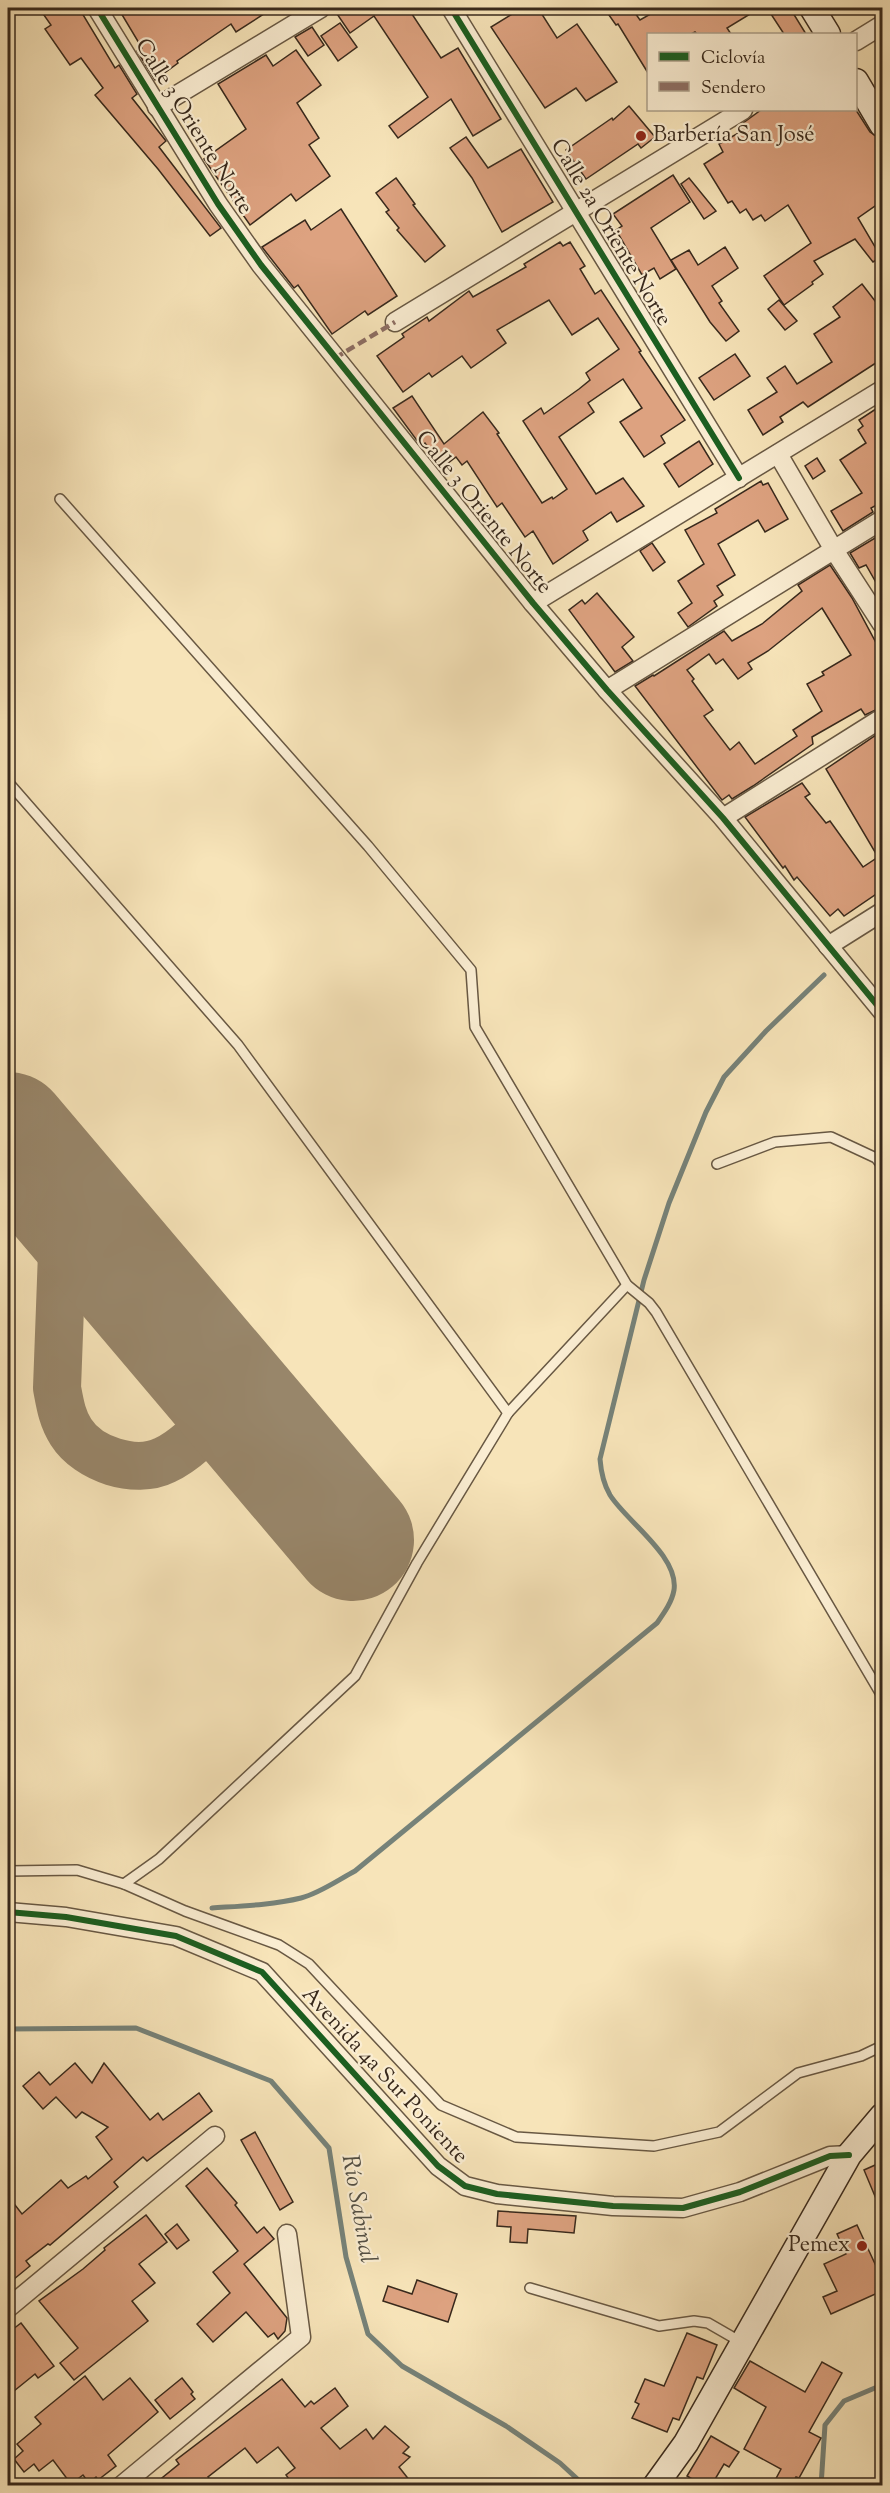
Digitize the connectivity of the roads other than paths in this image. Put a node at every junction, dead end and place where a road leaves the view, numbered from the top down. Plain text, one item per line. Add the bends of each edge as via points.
1 (97, 8) edge
2 (321, 8) edge
3 (451, 8) edge
4 (812, 8) edge
5 (882, 25) edge
6 (827, 33) edge
7 (857, 40) edge
8 (857, 84) edge
9 (157, 107) junction
10 (741, 111) edge
11 (882, 125) edge
12 (576, 212) junction
13 (395, 322) dead end
14 (882, 390) edge
15 (778, 454) junction
16 (739, 478) junction
17 (60, 499) dead end
18 (882, 520) edge
19 (834, 550) junction
20 (533, 603) junction
21 (882, 624) edge
22 (606, 690) junction
23 (882, 718) edge
24 (8, 782) edge
25 (723, 818) junction
26 (882, 912) edge
27 (828, 946) junction
28 (882, 1011) edge
29 (717, 1164) dead end
30 (882, 1166) edge
31 (629, 1286) junction
32 (508, 1413) junction
33 (882, 1696) edge
34 (8, 1871) edge
35 (124, 1884) junction
36 (8, 1912) edge
37 (882, 2046) edge
38 (882, 2116) edge
39 (215, 2136) dead end
40 (849, 2155) junction
41 (287, 2234) dead end
42 (530, 2288) dead end
43 (8, 2308) edge
44 (743, 2343) junction
45 (121, 2486) edge
46 (655, 2486) edge

1 - 9 street, Calle 3 Oriente Norte
2 - 9 street
3 - 12 street, Calle 2a Oriente Norte
4 - 6 street
5 - 7 street
8 - 11 street
9 - 20 street, Calle 3 Oriente Norte via 261,265
10 - 12 street
12 - 13 street
12 - 16 street, Calle 2a Oriente Norte
14 - 15 street
15 - 16 street
15 - 19 street
16 - 20 street
17 - 31 lane via 368,846 471,969 475,1027
18 - 19 street
19 - 21 street
19 - 22 street
20 - 22 street, Calle 3 Oriente Norte
22 - 25 street, Calle 3 Oriente Norte
23 - 25 street
24 - 32 lane via 237,1045
25 - 27 street, Calle 3 Oriente Norte
26 - 27 street
27 - 28 street, Calle 3 Oriente Norte
29 - 30 lane via 775,1142 831,1137 876,1158
31 - 32 lane
31 - 33 lane via 649,1303
32 - 35 lane via 417,1563 355,1676 159,1859
34 - 35 lane via 77,1870
35 - 37 lane via 279,1945 309,1964 441,2105 516,2138 654,2146 719,2132 798,2073 861,2056
36 - 40 street, Avenida 4a Sur Poniente via 66,1917 176,1936 262,1972 438,2166 465,2186 497,2194 590,2204 683,2208 740,2192 830,2156
38 - 40 street
39 - 43 street
40 - 44 street
41 - 45 street via 301,2337
42 - 44 lane via 659,2326 708,2323
44 - 46 street via 686,2443

